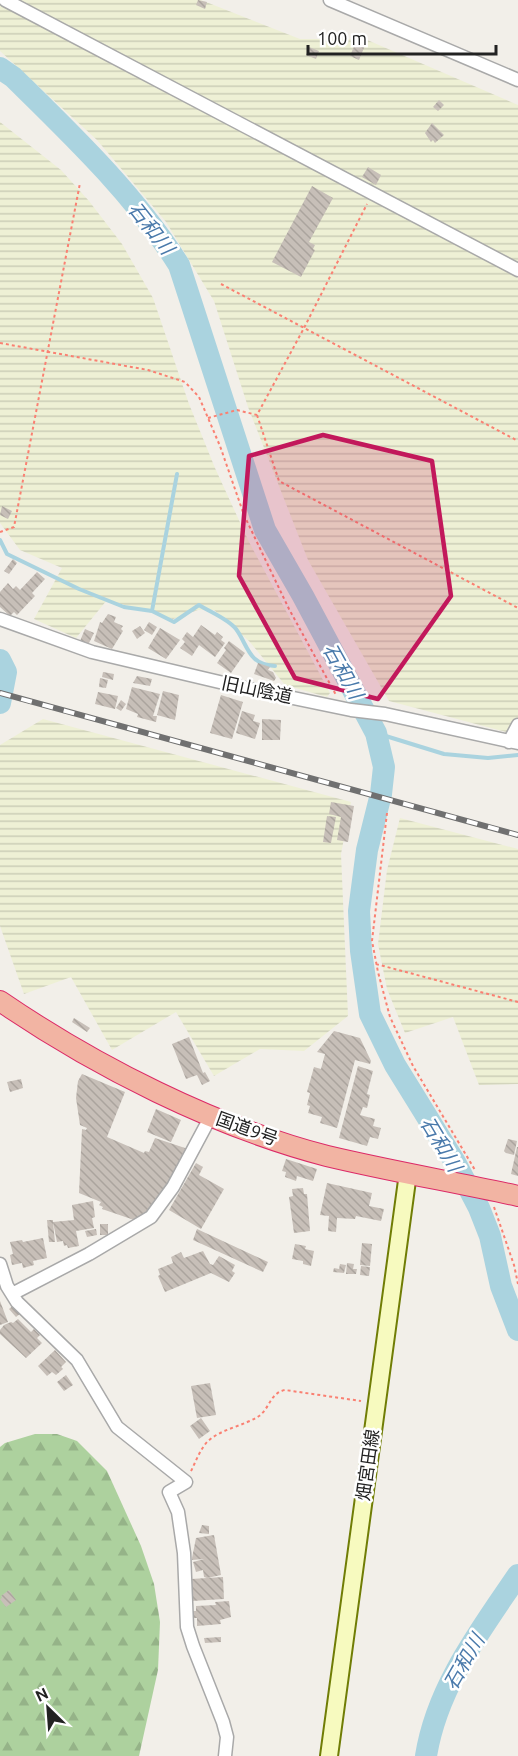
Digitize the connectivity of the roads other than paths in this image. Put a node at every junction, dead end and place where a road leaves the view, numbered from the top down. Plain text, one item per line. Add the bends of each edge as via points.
1 (5, 0) edge
2 (330, 0) edge
3 (518, 80) edge
4 (518, 270) edge
5 (0, 619) edge
6 (518, 725) edge
7 (514, 743) edge
8 (0, 1001) edge
9 (211, 1116) junction
10 (408, 1173) junction
11 (518, 1196) edge
12 (1, 1272) edge
13 (12, 1294) junction
14 (225, 1756) edge
15 (329, 1756) edge

1 - 4 street
2 - 3 street
5 - 7 street, 旧山陰道 via 92,652
6 - 7 street
8 - 9 highway, 国道9号 via 72,1047
9 - 10 highway, 国道9号 via 325,1155
9 - 13 street via 173,1187 151,1217
10 - 11 highway, 国道9号
10 - 15 main road, 畑宮田線
12 - 13 street
13 - 14 street via 77,1360 117,1427 186,1482 169,1492 178,1512 184,1553 188,1627 223,1722 227,1737

